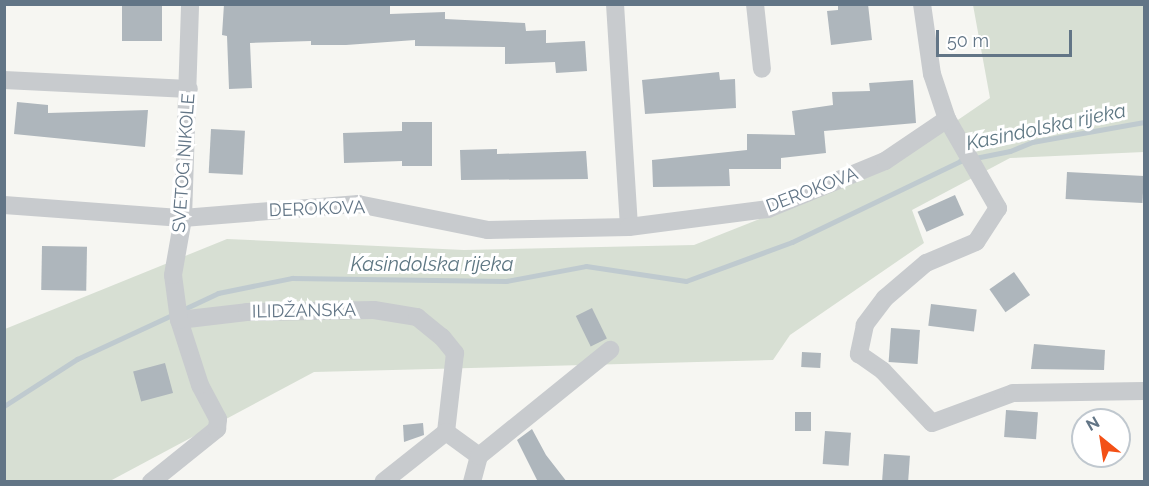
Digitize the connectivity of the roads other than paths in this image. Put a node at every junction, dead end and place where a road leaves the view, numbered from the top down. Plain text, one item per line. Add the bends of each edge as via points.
1 (190, 4) edge
2 (615, 4) edge
3 (755, 4) edge
4 (922, 4) edge
5 (762, 69) dead end
6 (4, 80) edge
7 (189, 89) junction
8 (947, 119) junction
9 (4, 205) edge
10 (183, 218) junction
11 (629, 227) junction
12 (179, 320) junction
13 (610, 350) dead end
14 (1144, 391) edge
15 (446, 432) junction
16 (479, 456) junction
17 (151, 482) edge
18 (383, 482) edge
19 (472, 482) edge

1 - 7 street, SVETOG NIKOLE
2 - 11 street
3 - 5 street
4 - 8 street via 932,74
6 - 7 street
7 - 10 street, SVETOG NIKOLE
8 - 11 street, DEROKOVA via 885,161 768,209
8 - 14 street via 998,208 976,242 926,263 885,297 865,325 859,354 883,372 932,423 1013,393
9 - 10 street, DEROKOVA
10 - 11 street, DEROKOVA via 358,204 488,230
10 - 12 street, SVETOG NIKOLE via 173,275
12 - 15 street, ILIDŽANSKA via 247,312 362,310 417,317 455,353
12 - 17 street via 200,385 218,419 217,429
13 - 16 street
15 - 16 street
15 - 18 street
16 - 19 street

